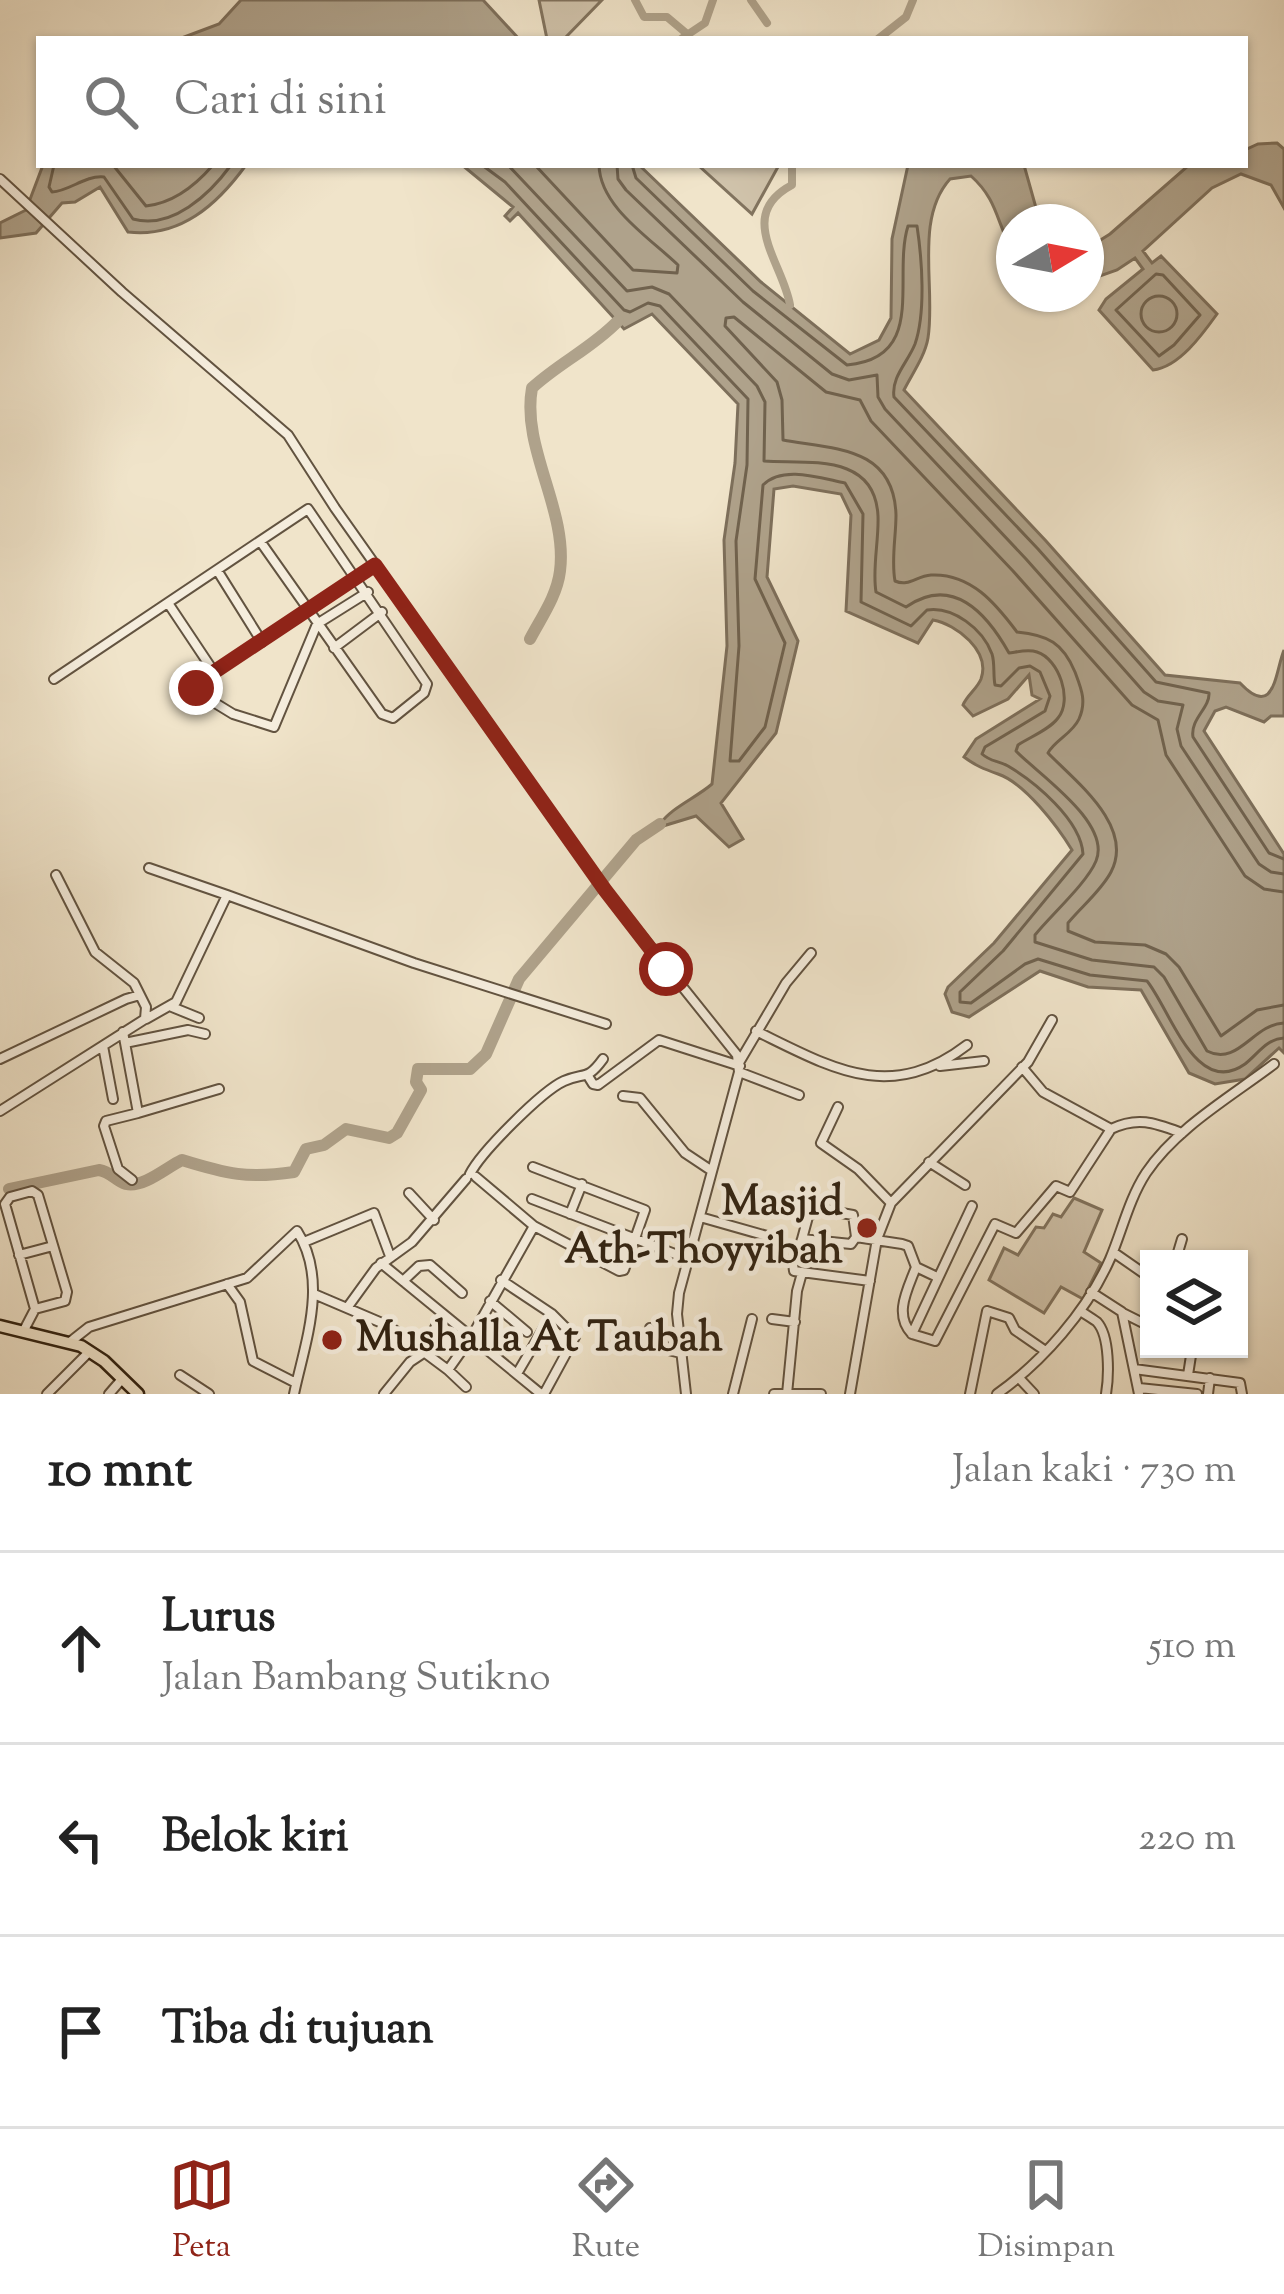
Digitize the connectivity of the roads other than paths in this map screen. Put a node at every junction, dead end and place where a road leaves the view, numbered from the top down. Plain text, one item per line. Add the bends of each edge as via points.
1 (0, 178) edge
2 (260, 541) junction
3 (375, 565) junction
4 (217, 570) junction
5 (357, 576) junction
6 (368, 592) junction
7 (168, 603) junction
8 (308, 608) junction
9 (382, 612) junction
10 (317, 624) junction
11 (262, 642) junction
12 (334, 648) junction
13 (214, 672) junction
14 (54, 679) dead end
15 (149, 868) dead end
16 (56, 875) dead end
17 (227, 895) junction
18 (812, 953) dead end
19 (140, 995) junction
20 (172, 1007) junction
21 (199, 1018) dead end
22 (145, 1019) junction
23 (1052, 1020) dead end
24 (606, 1024) dead end
25 (756, 1030) junction
26 (205, 1034) dead end
27 (124, 1038) junction
28 (967, 1045) dead end
29 (103, 1046) junction
30 (0, 1059) edge
31 (603, 1059) dead end
32 (984, 1061) dead end
33 (1274, 1064) dead end
34 (740, 1066) junction
35 (939, 1066) junction
36 (1022, 1067) junction
37 (588, 1076) junction
38 (219, 1089) dead end
39 (799, 1095) dead end
40 (623, 1096) dead end
41 (112, 1099) dead end
42 (838, 1107) dead end
43 (0, 1111) edge
44 (138, 1113) junction
45 (1112, 1129) junction
46 (1184, 1134) junction
47 (929, 1162) junction
48 (533, 1167) dead end
49 (712, 1171) junction
50 (471, 1177) junction
51 (132, 1180) dead end
52 (582, 1184) junction
53 (965, 1185) dead end
54 (410, 1193) dead end
55 (532, 1199) dead end
56 (3, 1201) edge
57 (891, 1203) junction
58 (972, 1206) dead end
59 (570, 1214) junction
60 (700, 1217) junction
61 (434, 1220) junction
62 (534, 1226) junction
63 (856, 1237) junction
64 (774, 1238) dead end
65 (802, 1238) junction
66 (878, 1239) junction
67 (1182, 1239) dead end
68 (637, 1240) junction
69 (304, 1243) junction
70 (53, 1246) junction
71 (1179, 1250) edge
72 (1113, 1252) junction
73 (19, 1255) junction
74 (390, 1256) junction
75 (688, 1259) junction
76 (381, 1264) junction
77 (916, 1267) junction
78 (1140, 1271) edge
79 (802, 1273) junction
80 (937, 1277) junction
81 (501, 1280) junction
82 (403, 1281) junction
83 (871, 1281) junction
84 (226, 1284) junction
85 (1091, 1292) junction
86 (462, 1293) dead end
87 (314, 1294) junction
88 (490, 1301) junction
89 (346, 1308) junction
90 (35, 1309) junction
91 (1080, 1311) junction
92 (1122, 1312) junction
93 (442, 1313) junction
94 (552, 1314) junction
95 (772, 1318) dead end
96 (752, 1319) dead end
97 (1140, 1321) edge
98 (795, 1322) junction
99 (0, 1326) edge
100 (650, 1328) dead end
101 (22, 1332) junction
102 (527, 1332) dead end
103 (912, 1334) junction
104 (472, 1336) junction
105 (70, 1342) junction
106 (1044, 1350) junction
107 (90, 1351) junction
108 (681, 1353) junction
109 (422, 1354) junction
110 (1191, 1358) edge
111 (448, 1370) junction
112 (1133, 1370) junction
113 (518, 1372) junction
114 (180, 1375) dead end
115 (1188, 1375) junction
116 (1019, 1378) junction
117 (1210, 1378) junction
118 (122, 1379) junction
119 (296, 1383) junction
120 (466, 1387) dead end
121 (1139, 1391) edge
122 (47, 1394) edge
123 (109, 1394) edge
124 (138, 1394) edge
125 (209, 1394) edge
126 (294, 1394) edge
127 (384, 1394) edge
128 (542, 1394) edge
129 (686, 1394) edge
130 (734, 1394) edge
131 (774, 1394) edge
132 (787, 1394) edge
133 (821, 1394) edge
134 (850, 1394) edge
135 (970, 1394) edge
136 (997, 1394) edge
137 (1034, 1394) edge
138 (1106, 1394) edge
139 (1197, 1394) edge
140 (1208, 1394) edge
141 (1242, 1394) edge

1 - 3 street via 280,426
2 - 4 street
2 - 5 street via 310,509
2 - 8 street
3 - 5 street
3 - 34 street
4 - 7 street
4 - 11 street
5 - 6 street
5 - 8 street
6 - 9 street
6 - 10 street
7 - 13 street
7 - 14 street
8 - 10 street
8 - 11 street
9 - 12 street
9 - 12 street via 427,684 393,718
10 - 12 street
10 - 13 street via 274,727 198,694
11 - 13 street
15 - 17 street
16 - 19 street via 95,952
17 - 20 street
17 - 24 street
18 - 25 street
19 - 22 street
19 - 30 street
20 - 21 street
20 - 22 street
22 - 27 street
23 - 36 street
25 - 34 street
25 - 35 street via 854,1076
26 - 27 street
27 - 29 street
27 - 44 street
28 - 35 street
29 - 41 street
29 - 43 street
31 - 37 street
32 - 35 street
33 - 46 street
34 - 37 street via 659,1040 598,1085
34 - 39 street
34 - 49 street
36 - 45 street via 1043,1092
36 - 47 street
37 - 50 street via 561,1083 497,1138
38 - 44 street
40 - 49 street via 640,1098
42 - 57 street via 821,1143
44 - 51 street via 104,1126 118,1169
45 - 46 street via 1141,1120
45 - 103 street via 1070,1192 1056,1186 1016,1233 992,1228 936,1340
46 - 72 street via 1149,1169
47 - 53 street
47 - 57 street
48 - 52 street
49 - 60 street
50 - 61 street
50 - 62 street
52 - 59 street
52 - 68 street via 645,1210
54 - 61 street
55 - 59 street
56 - 70 street via 36,1192
56 - 73 street
57 - 66 street
58 - 80 street
59 - 68 street
60 - 64 street
60 - 75 street
61 - 74 street
62 - 68 street via 619,1271
62 - 81 street
63 - 65 street via 851,1244
63 - 65 street via 853,1215 819,1209
63 - 66 street
65 - 79 street via 793,1269
66 - 77 street via 908,1246
66 - 83 street
67 - 71 street
68 - 75 street
69 - 74 street via 374,1213
69 - 84 street via 292,1232 252,1275
69 - 87 street
70 - 73 street
70 - 90 street via 66,1298
72 - 78 street
72 - 85 street
73 - 90 street
74 - 76 street
75 - 108 street via 678,1304
76 - 82 street
76 - 89 street
77 - 80 street
77 - 103 street via 902,1306
79 - 83 street
79 - 98 street
80 - 103 street
81 - 88 street
81 - 94 street
82 - 86 street via 430,1265
82 - 93 street
83 - 134 street
84 - 105 street via 89,1327
84 - 119 street via 240,1303 253,1361
85 - 91 street
85 - 92 street
87 - 89 street
87 - 119 street
88 - 102 street
88 - 104 street
89 - 109 street via 389,1327
90 - 101 street
91 - 106 street
91 - 138 street via 1103,1333
92 - 97 street
92 - 112 street
93 - 104 street
93 - 109 street
94 - 113 street
94 - 128 street via 575,1337
95 - 98 street
96 - 130 street
98 - 132 street
99 - 101 main road
100 - 108 street
101 - 105 main road
104 - 111 street
104 - 113 street
105 - 107 main road
106 - 116 street
106 - 135 street via 1010,1319 987,1311
107 - 118 main road
107 - 122 street
108 - 129 street
109 - 111 street
109 - 127 street
110 - 115 street
111 - 120 street
112 - 115 street
112 - 121 street
113 - 128 street
114 - 125 street
115 - 117 street
116 - 136 street
116 - 137 street
117 - 140 street
117 - 141 street via 1241,1383
118 - 123 street
118 - 124 main road
119 - 126 street
121 - 139 street
131 - 132 street
132 - 133 street

